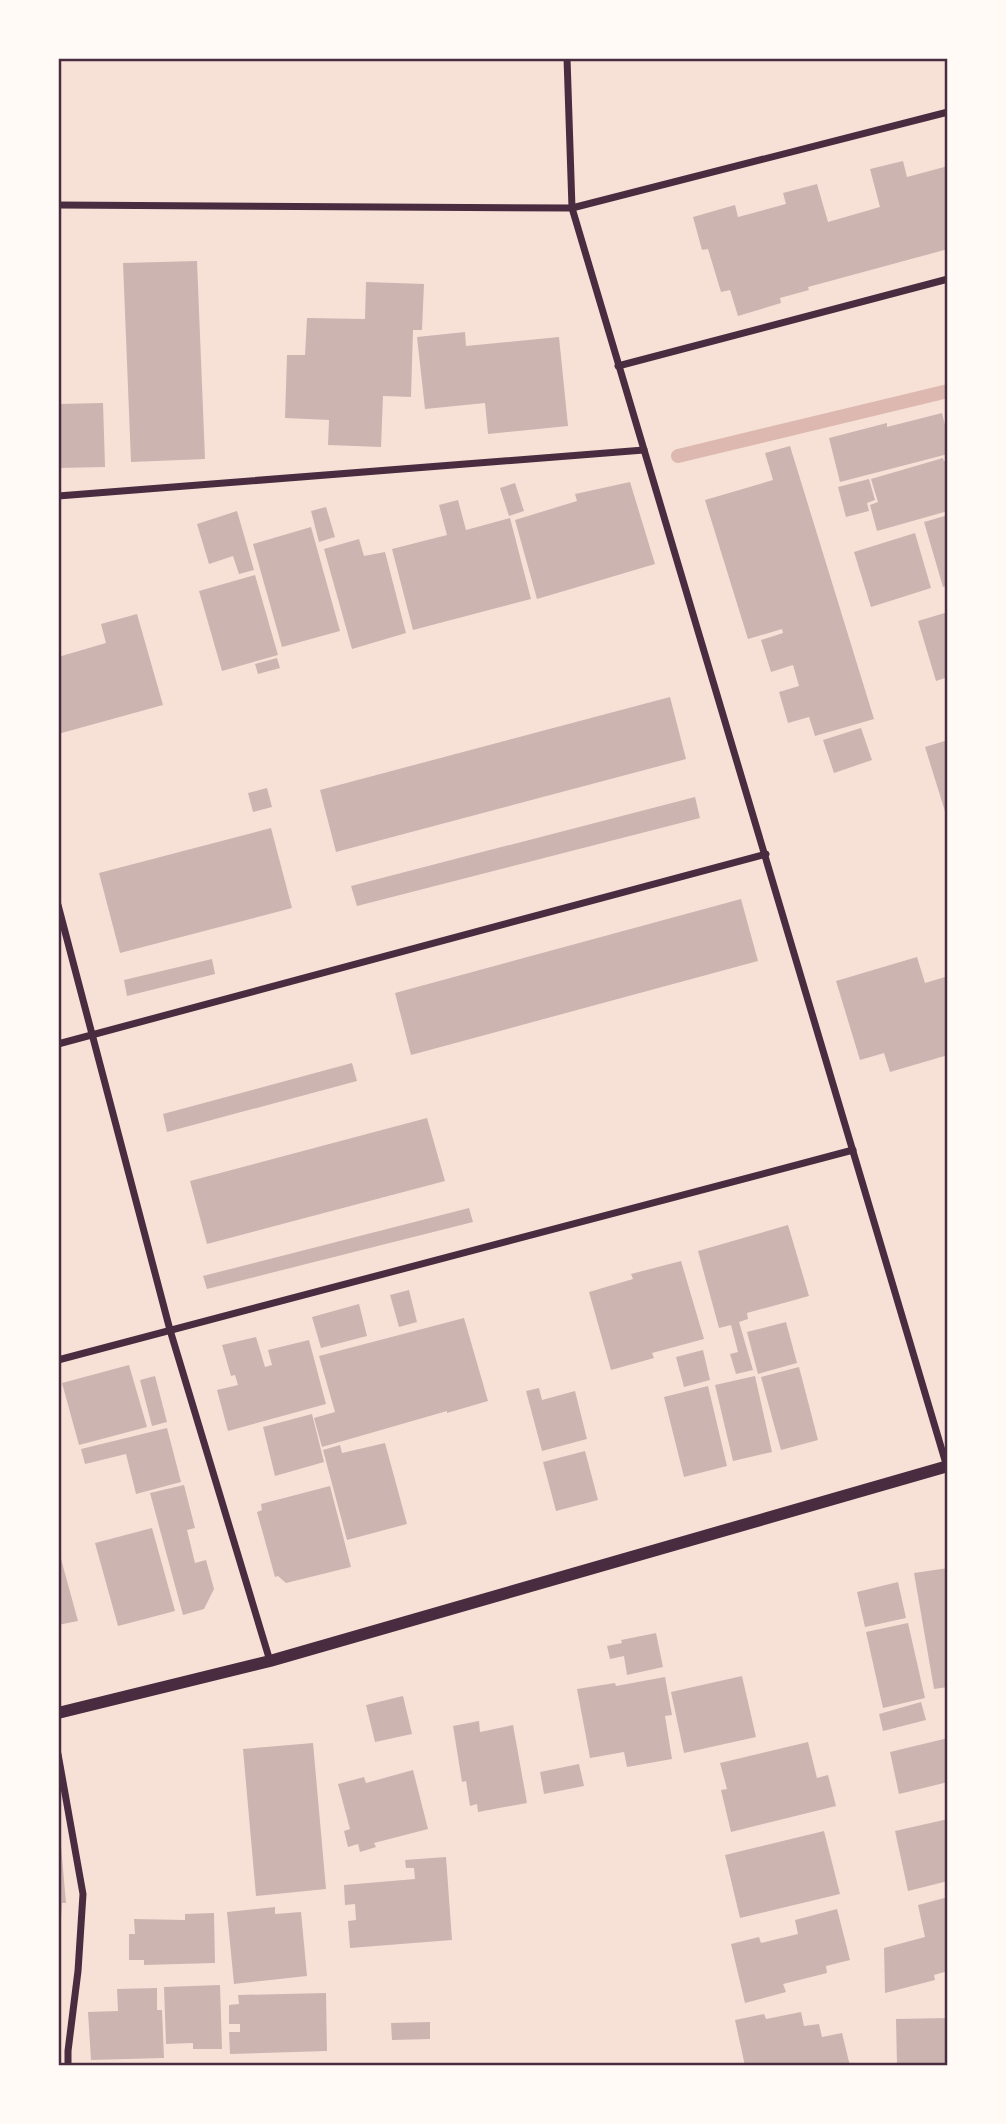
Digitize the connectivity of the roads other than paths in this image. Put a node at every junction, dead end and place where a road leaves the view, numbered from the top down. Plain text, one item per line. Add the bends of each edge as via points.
1 (567, 58) edge
2 (948, 112) edge
3 (58, 205) edge
4 (572, 208) junction
5 (948, 279) edge
6 (618, 366) junction
7 (644, 450) junction
8 (58, 496) edge
9 (766, 854) junction
10 (58, 905) edge
11 (92, 1035) junction
12 (58, 1044) edge
13 (853, 1150) junction
14 (170, 1330) junction
15 (58, 1360) edge
16 (948, 1467) edge
17 (270, 1661) junction
18 (58, 1713) edge
19 (58, 1754) edge
20 (68, 2066) edge

1 - 4 street
2 - 4 street
3 - 4 street
4 - 6 street
5 - 6 street
6 - 7 street
7 - 8 street
7 - 9 street
9 - 11 street
9 - 13 street
10 - 11 street
11 - 12 street
11 - 14 street
13 - 14 street
13 - 16 street
14 - 15 street
14 - 17 street
16 - 17 street
17 - 18 street
19 - 20 street via 83,1894

